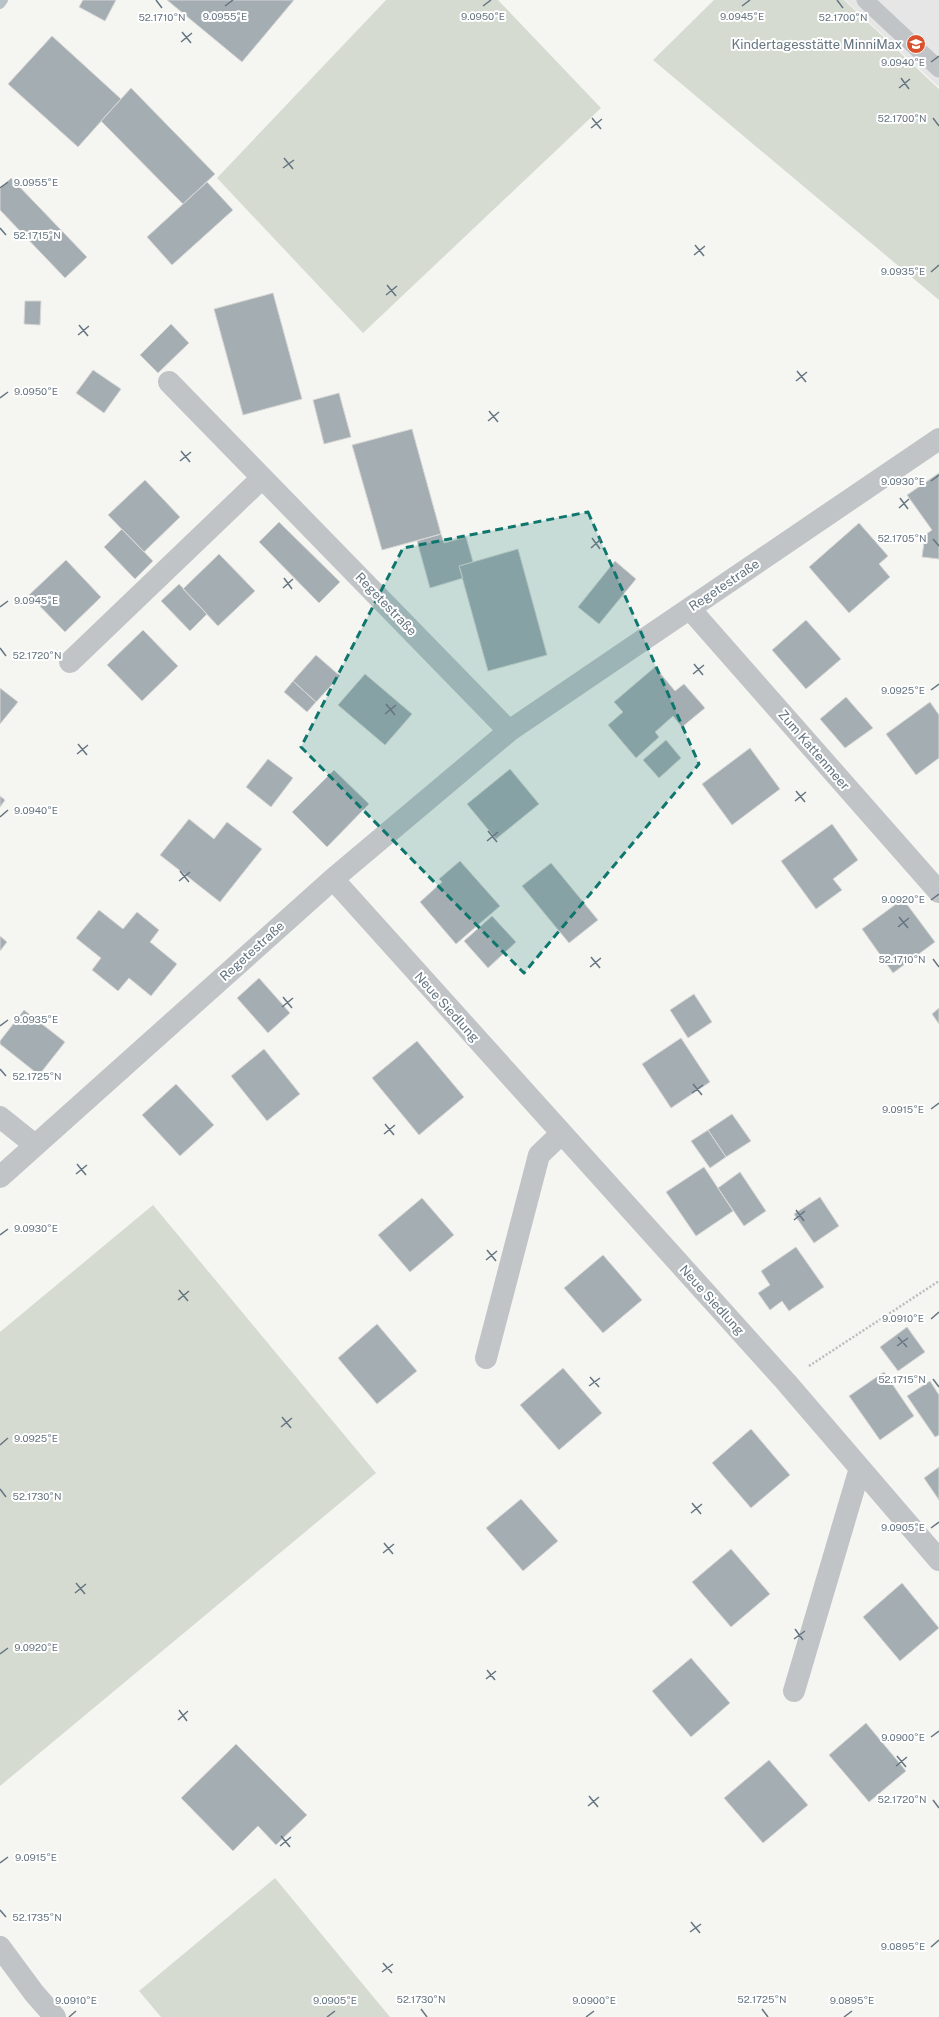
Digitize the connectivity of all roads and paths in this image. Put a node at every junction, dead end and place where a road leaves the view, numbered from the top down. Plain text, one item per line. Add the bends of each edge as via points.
1 (865, 0) edge
2 (939, 69) edge
3 (169, 382) dead end
4 (939, 439) edge
5 (262, 478) junction
6 (690, 609) junction
7 (70, 662) dead end
8 (509, 731) junction
9 (333, 879) junction
10 (939, 892) edge
11 (0, 1117) edge
12 (561, 1134) junction
13 (35, 1145) junction
14 (0, 1177) edge
15 (939, 1281) edge
16 (486, 1358) dead end
17 (786, 1382) junction
18 (860, 1468) junction
19 (939, 1560) edge
20 (794, 1691) dead end
21 (0, 1947) edge
22 (55, 2017) edge

1 - 2 lane
3 - 5 street, Regetestraße
4 - 6 street, Regetestraße
5 - 7 street
5 - 8 street, Regetestraße
6 - 8 street, Regetestraße
6 - 10 street, Zum Kattenmeer
8 - 9 street, Regetestraße
9 - 12 street, Neue Siedlung
9 - 13 street, Regetestraße
11 - 13 street
12 - 16 street via 539,1155
12 - 17 street, Neue Siedlung
13 - 14 street, Regetestraße
15 - 17 path
17 - 18 street, Neue Siedlung
18 - 19 street, Neue Siedlung
18 - 20 street
21 - 22 street

